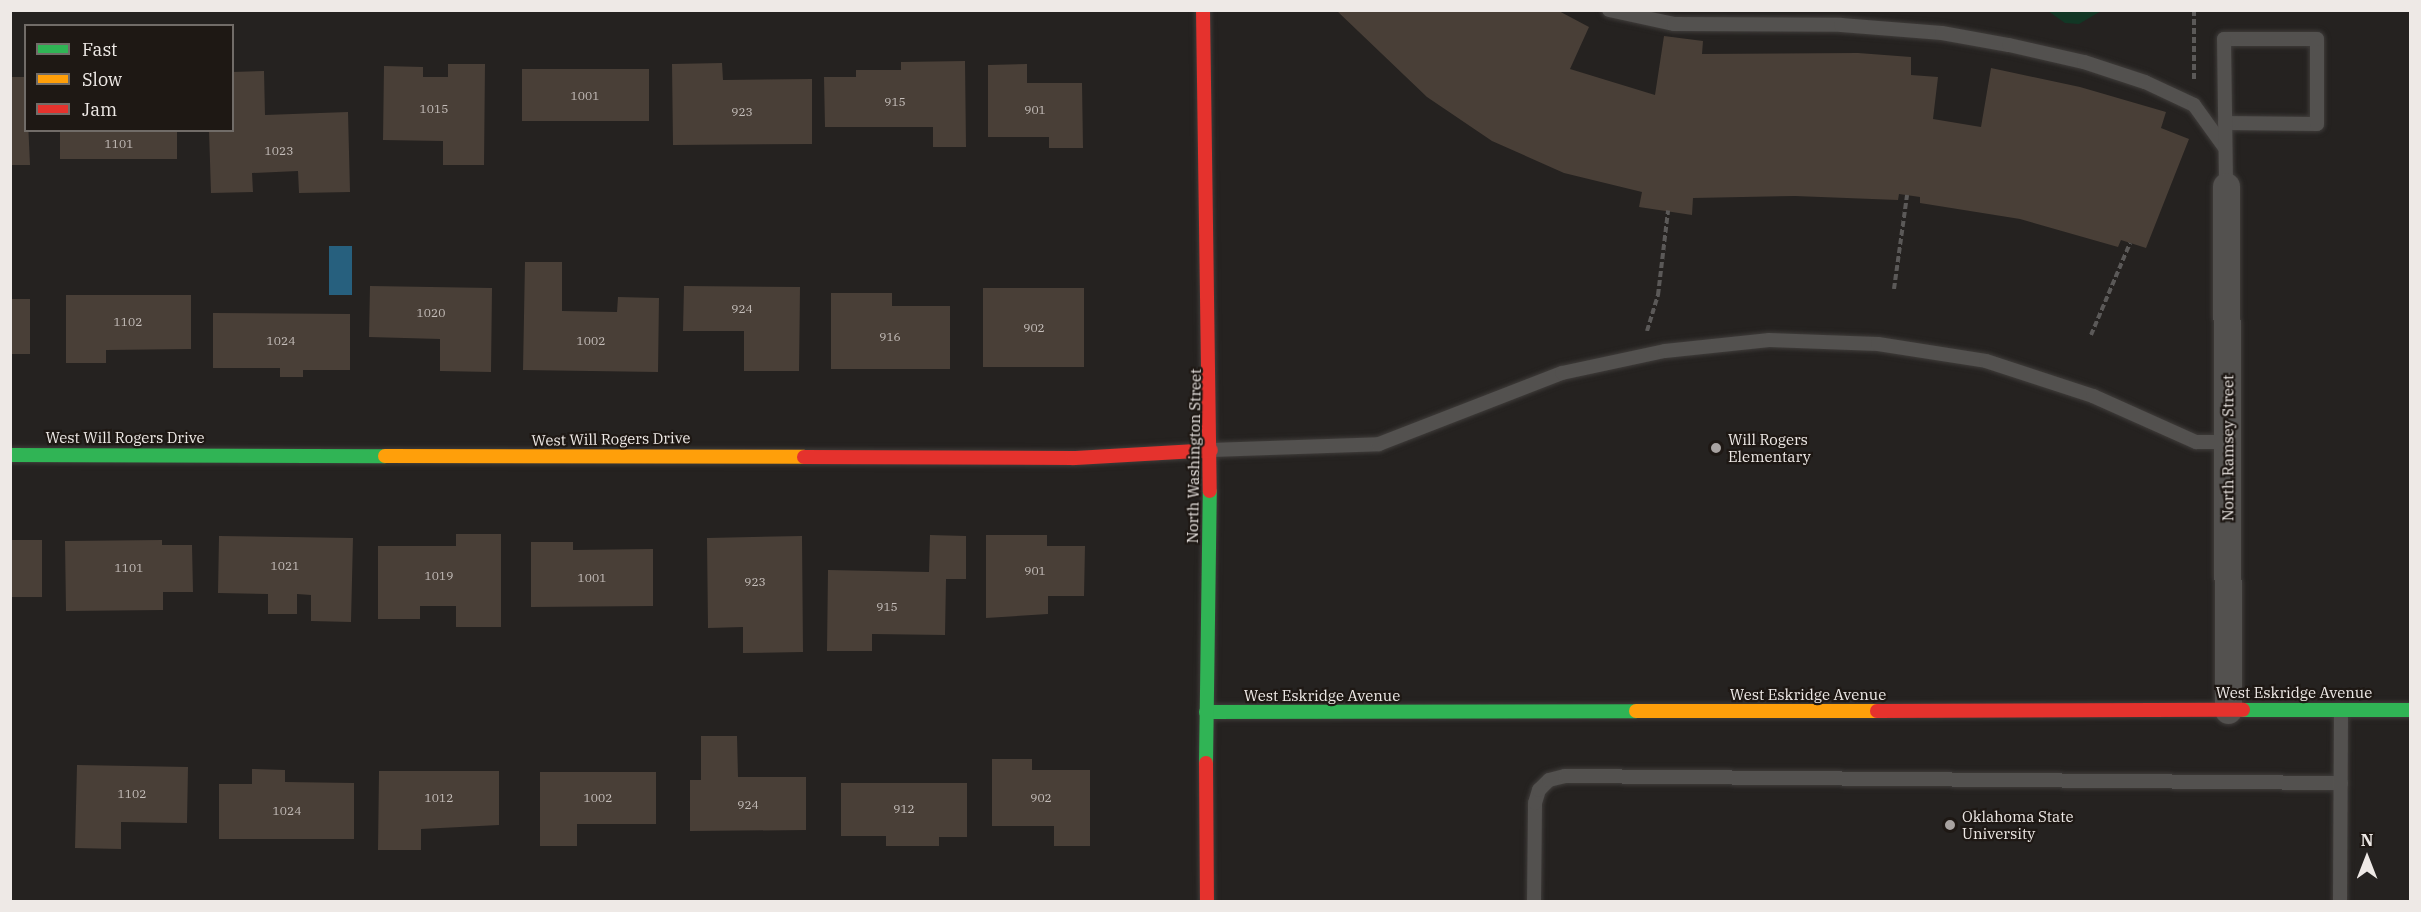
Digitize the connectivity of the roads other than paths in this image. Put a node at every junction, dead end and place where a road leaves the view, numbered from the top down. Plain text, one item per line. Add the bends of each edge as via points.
1 (1203, 10) edge
2 (1609, 10) edge
3 (2225, 123) junction
4 (2225, 148) junction
5 (2226, 186) joint
6 (2228, 442) junction
7 (1211, 450) junction
8 (10, 455) edge
9 (2228, 710) junction
10 (2341, 710) junction
11 (2410, 710) edge
12 (1206, 712) junction
13 (2341, 783) junction
14 (1207, 902) edge
15 (1534, 902) edge
16 (2340, 902) edge

1 - 7 street, North Washington Street
2 - 4 lane via 1674,24 1841,25 1942,33 2085,62 2145,82 2194,105
3 - 3 lane via 2224,39 2317,39 2317,124
3 - 4 lane
4 - 5 lane
5 - 6 street, North Ramsey Street
6 - 7 lane via 2196,442 2093,396 1986,361 1878,344 1769,340 1638,357 1562,374 1378,444
6 - 9 street, North Ramsey Street
7 - 8 street, West Will Rogers Drive via 1074,458
7 - 12 street, North Washington Street
9 - 10 street, West Eskridge Avenue
9 - 12 street, West Eskridge Avenue
10 - 11 street, West Eskridge Avenue
10 - 13 lane
12 - 14 street, North Washington Street
13 - 15 lane via 1565,776 1549,780 1539,790 1535,803
13 - 16 lane

